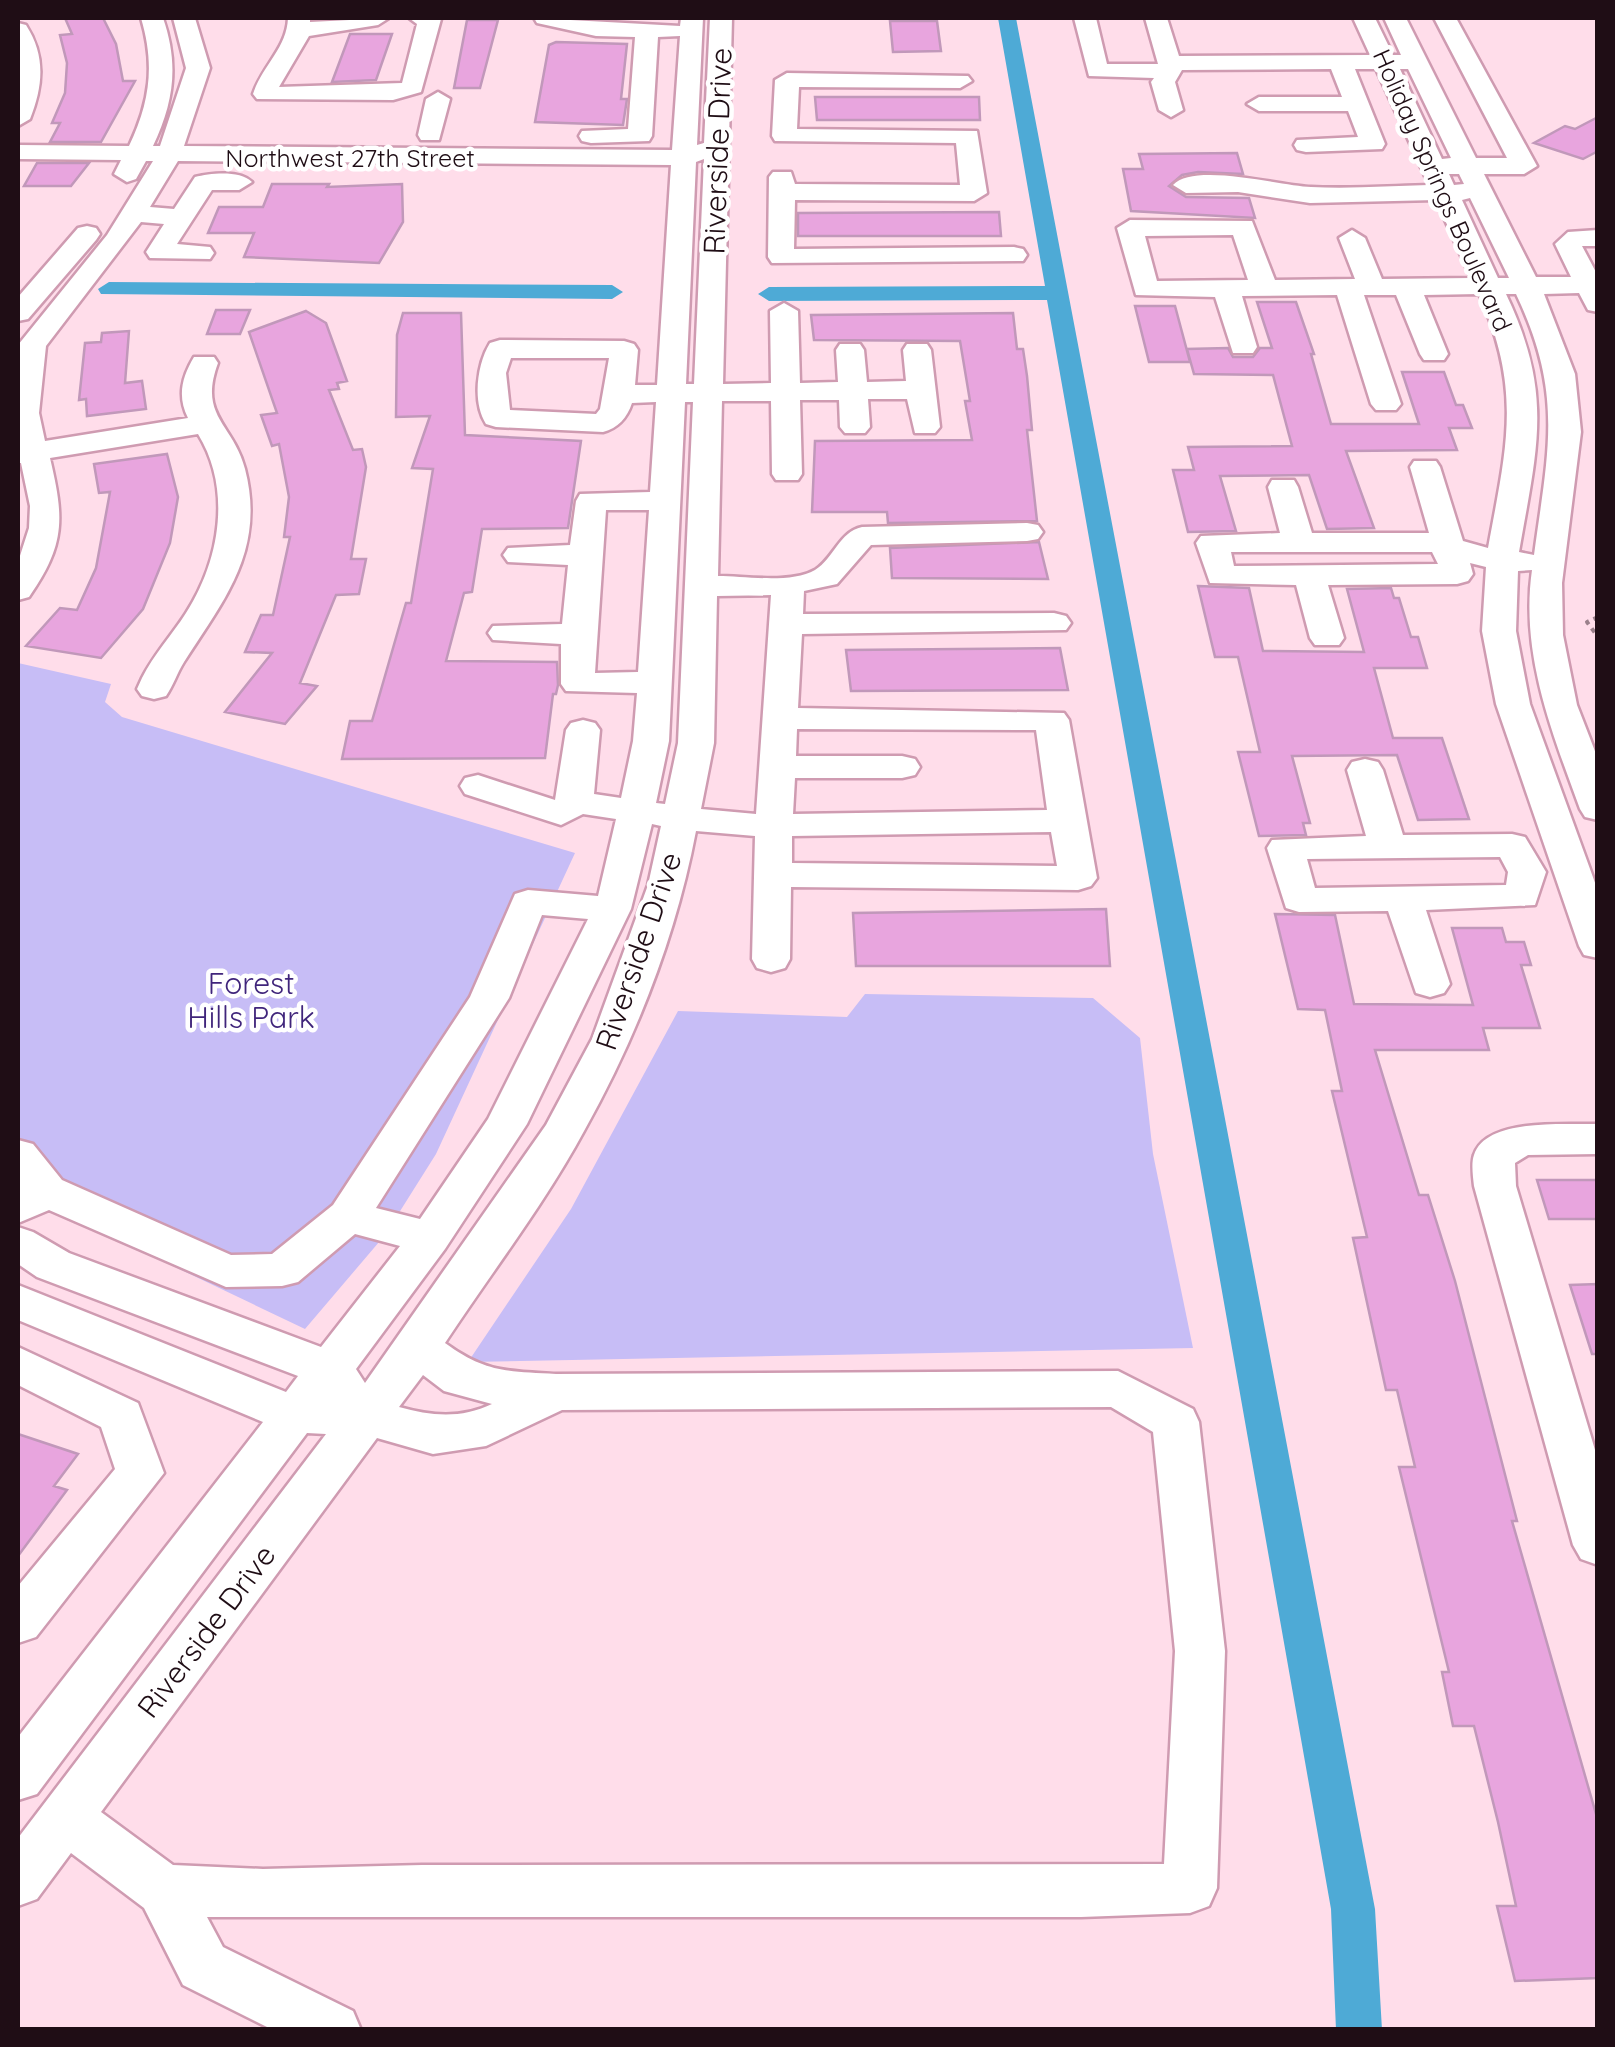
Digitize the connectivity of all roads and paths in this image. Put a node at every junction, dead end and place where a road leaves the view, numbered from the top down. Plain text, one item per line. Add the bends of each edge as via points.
1 (152, 18) edge
2 (184, 18) edge
3 (378, 18) edge
4 (420, 18) edge
5 (545, 18) edge
6 (721, 18) edge
7 (1085, 18) edge
8 (1156, 18) edge
9 (1364, 18) edge
10 (300, 24) edge
11 (691, 24) edge
12 (641, 26) edge
13 (1450, 28) edge
14 (18, 30) edge
15 (1405, 39) edge
16 (1384, 62) junction
17 (1170, 67) junction
18 (960, 81) dead end
19 (1348, 83) junction
20 (1254, 94) dead end
21 (438, 99) dead end
22 (1171, 110) dead end
23 (18, 120) edge
24 (812, 136) junction
25 (1306, 145) dead end
26 (427, 146) junction
27 (18, 152) edge
28 (136, 155) junction
29 (169, 155) junction
30 (682, 158) junction
31 (752, 167) junction
32 (1438, 179) junction
33 (1472, 179) junction
34 (239, 182) dead end
35 (1186, 185) dead end
36 (812, 193) junction
37 (136, 214) junction
38 (181, 217) junction
39 (1191, 228) junction
40 (1352, 238) dead end
41 (1598, 238) edge
42 (201, 252) dead end
43 (1014, 255) dead end
44 (1526, 286) junction
45 (1360, 287) junction
46 (1408, 287) junction
47 (1489, 287) junction
48 (40, 288) junction
49 (1219, 288) junction
50 (1264, 288) junction
51 (74, 291) junction
52 (1593, 295) edge
53 (784, 311) dead end
54 (18, 313) edge
55 (1243, 347) dead end
56 (850, 350) dead end
57 (918, 350) dead end
58 (1434, 354) dead end
59 (204, 363) dead end
60 (921, 390) junction
61 (853, 391) junction
62 (785, 392) junction
63 (709, 393) junction
64 (620, 394) junction
65 (670, 394) junction
66 (1386, 404) dead end
67 (204, 424) junction
68 (925, 427) dead end
69 (855, 428) dead end
70 (24, 453) edge
71 (1425, 467) dead end
72 (787, 474) dead end
73 (1283, 487) dead end
74 (664, 501) junction
75 (1027, 532) dead end
76 (1300, 543) junction
77 (1451, 548) junction
78 (519, 555) dead end
79 (586, 555) junction
80 (1502, 560) junction
81 (1549, 564) junction
82 (1310, 575) junction
83 (788, 585) junction
84 (702, 586) junction
85 (18, 590) edge
86 (1598, 617) edge
87 (1054, 623) dead end
88 (786, 624) junction
89 (505, 633) dead end
90 (578, 634) junction
91 (1598, 637) edge
92 (1327, 638) dead end
93 (654, 682) junction
94 (154, 689) dead end
95 (580, 703) junction
96 (781, 718) junction
97 (778, 768) junction
98 (902, 768) dead end
99 (1365, 770) dead end
100 (478, 786) dead end
101 (574, 802) junction
102 (1598, 808) edge
103 (636, 811) junction
104 (680, 818) junction
105 (1067, 822) junction
106 (774, 825) junction
107 (1388, 846) junction
108 (1578, 864) edge
109 (1528, 872) junction
110 (773, 875) junction
111 (1403, 899) junction
112 (612, 910) junction
113 (1598, 946) edge
114 (770, 959) dead end
115 (1430, 984) dead end
116 (1598, 1139) edge
117 (18, 1154) edge
118 (32, 1199) edge
119 (348, 1216) junction
120 (430, 1238) junction
121 (18, 1243) edge
122 (18, 1302) edge
123 (418, 1347) junction
124 (18, 1364) edge
125 (332, 1370) junction
126 (556, 1392) junction
127 (294, 1414) junction
128 (365, 1416) junction
129 (1591, 1497) edge
130 (1598, 1546) edge
131 (18, 1622) edge
132 (18, 1777) edge
133 (65, 1816) junction
134 (18, 1881) edge
135 (163, 1890) junction
136 (334, 2030) edge

1 - 28 street via 162,44 164,91
2 - 29 street via 198,68
3 - 10 street
4 - 10 street via 430,20 413,86 394,93 265,94 269,76 295,46
5 - 12 street via 596,28
6 - 31 street, Riverside Drive
7 - 17 street via 1096,71
8 - 17 street
9 - 16 street, Holiday Springs Boulevard
11 - 12 street
11 - 30 street, Riverside Drive
12 - 26 street via 640,136
13 - 15 street
13 - 33 street via 1524,166
14 - 23 street via 31,65
15 - 16 street
15 - 33 street, Holiday Springs Boulevard
16 - 19 street
16 - 32 street, Holiday Springs Boulevard
17 - 19 street
17 - 22 street via 1163,82
18 - 24 street via 787,80 784,136
19 - 20 street
19 - 25 street via 1373,144
21 - 26 street
24 - 36 street
24 - 36 street via 968,136 974,193
26 - 29 street, Northwest 27th Street
26 - 30 street, Northwest 27th Street
27 - 28 street, Northwest 27th Street
28 - 29 street, Northwest 27th Street
28 - 48 street via 113,200
29 - 37 street
30 - 31 street
30 - 65 street, Riverside Drive
31 - 36 street
31 - 43 street via 781,257
31 - 63 street, Riverside Drive
32 - 33 street
32 - 35 street via 1310,195 1238,184
32 - 47 street, Holiday Springs Boulevard
33 - 44 street, Holiday Springs Boulevard
34 - 38 street via 204,182
37 - 38 street
37 - 51 street
38 - 42 street via 159,252
39 - 49 street
39 - 49 street via 1130,228 1146,289
39 - 50 street via 1243,227
40 - 45 street
41 - 52 street via 1568,244
44 - 47 street
44 - 52 street
44 - 81 street, Holiday Springs Boulevard via 1561,374 1566,432
45 - 46 street
45 - 50 street
45 - 66 street
46 - 47 street
46 - 58 street
47 - 80 street, Holiday Springs Boulevard via 1521,372 1525,428
48 - 51 street
48 - 54 street
49 - 50 street
49 - 55 street
51 - 70 street via 32,345
53 - 62 street
56 - 61 street
57 - 60 street
59 - 67 street via 194,402
60 - 61 street
60 - 68 street
61 - 62 street
61 - 69 street
62 - 63 street
62 - 72 street
63 - 65 street
63 - 84 street, Riverside Drive
64 - 64 street via 624,350 500,349 492,373 496,418 603,423
64 - 65 street
65 - 74 street, Riverside Drive
67 - 70 street
67 - 94 street via 222,449 232,482 227,557 204,610 163,663
70 - 85 street via 46,506 36,556
71 - 77 street
73 - 76 street
74 - 79 street via 591,501
74 - 93 street, Riverside Drive
75 - 83 street via 862,536 826,576
76 - 77 street via 1437,542
76 - 82 street via 1212,543 1221,576
77 - 80 street
77 - 82 street via 1457,574
78 - 79 street
79 - 90 street
80 - 81 street
80 - 108 street, Holiday Springs Boulevard via 1500,631 1513,704
81 - 102 street, Holiday Springs Boulevard via 1546,635 1560,706
82 - 92 street
83 - 84 street
83 - 88 street
84 - 104 street, Riverside Drive via 696,743
86 - 91 path via 1587,622
87 - 88 street
88 - 96 street
89 - 90 street
90 - 95 street
93 - 95 street
93 - 103 street, Riverside Drive via 651,741
95 - 101 street
96 - 97 street
96 - 105 street via 1052,720
97 - 98 street
97 - 106 street
99 - 107 street
100 - 101 street via 561,814
101 - 103 street
103 - 104 street
103 - 112 street, Riverside Drive
104 - 106 street
104 - 123 street, Riverside Drive via 667,885 612,1038 563,1132
105 - 106 street
105 - 110 street via 1078,878
106 - 110 street
107 - 109 street via 1512,845
107 - 111 street via 1285,848 1299,900
108 - 109 street
108 - 113 street, Holiday Springs Boulevard
109 - 111 street via 1522,897
110 - 114 street
111 - 115 street
112 - 119 street via 528,902 489,998
112 - 120 street, Riverside Drive via 506,1124
116 - 129 street via 1520,1140 1494,1156 1494,1186
117 - 118 street
118 - 119 street via 226,1272 282,1270
119 - 120 street
120 - 125 street, Riverside Drive
121 - 125 street via 53,1265
122 - 127 street
123 - 126 street via 460,1378
123 - 128 street, Riverside Drive
124 - 131 street via 121,1416 140,1473
125 - 127 street, Riverside Drive
125 - 128 street
126 - 128 street via 486,1428 432,1435
126 - 135 street via 1118,1388 1176,1422 1200,1651 1190,1888
127 - 128 street
127 - 132 street, Riverside Drive
128 - 133 street, Riverside Drive
129 - 130 street
133 - 134 street, Riverside Drive
133 - 135 street
135 - 136 street via 203,1966

